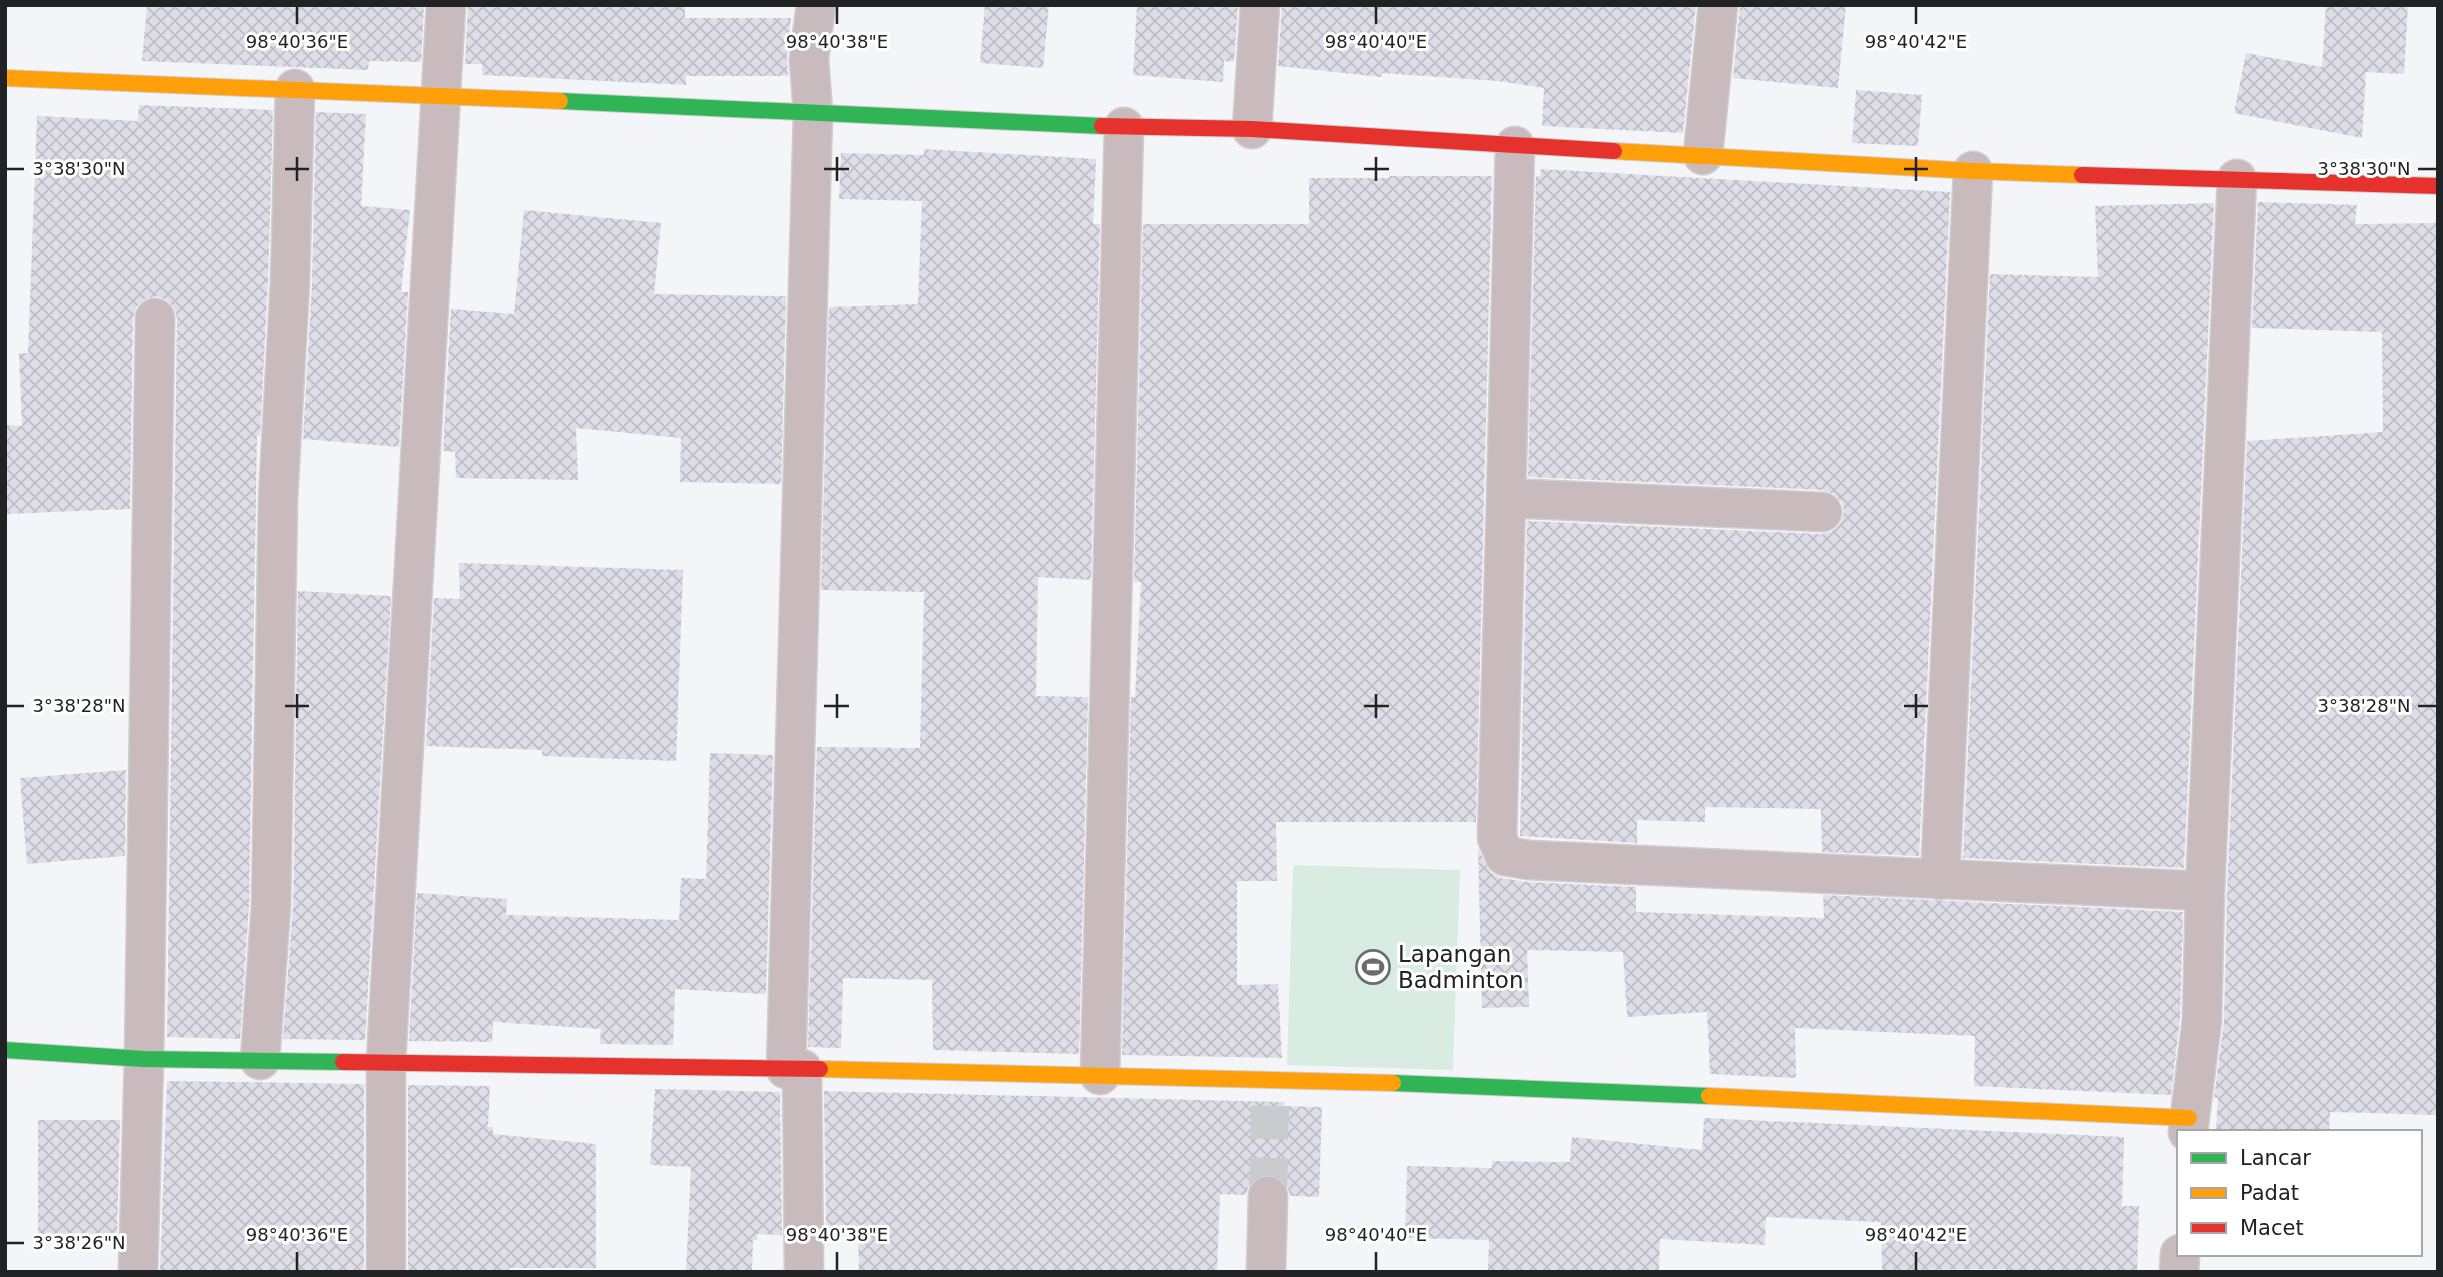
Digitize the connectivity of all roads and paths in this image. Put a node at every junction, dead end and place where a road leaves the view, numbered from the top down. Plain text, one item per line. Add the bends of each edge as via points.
1 (446, 5) edge
2 (816, 5) edge
3 (1260, 5) edge
4 (1718, 5) edge
5 (5, 78) edge
6 (295, 89) junction
7 (442, 95) junction
8 (813, 114) junction
9 (1124, 127) junction
10 (1252, 129) junction
11 (1515, 146) junction
12 (1703, 155) junction
13 (1973, 170) junction
14 (2237, 179) junction
15 (2438, 186) edge
16 (155, 318) dead end
17 (1506, 498) junction
18 (1822, 512) dead end
19 (1940, 880) junction
20 (2205, 891) junction
21 (5, 1050) edge
22 (144, 1059) junction
23 (260, 1060) junction
24 (386, 1061) junction
25 (794, 1069) junction
26 (1100, 1075) junction
27 (2188, 1125) edge
28 (1268, 1196) tunnel mouth
29 (138, 1272) edge
30 (386, 1272) edge
31 (804, 1272) edge
32 (1266, 1272) edge

1 - 7 street
2 - 8 street via 809,59
3 - 10 street
4 - 12 street
5 - 6 street
6 - 7 street
6 - 23 street via 278,499 271,906
7 - 8 street
7 - 24 street
8 - 9 street
8 - 25 street
9 - 10 street
9 - 26 street
10 - 11 street
11 - 12 street
11 - 17 street
12 - 13 street
13 - 14 street
13 - 19 street
14 - 15 street
14 - 20 street
16 - 22 street
17 - 18 street
17 - 19 street via 1497,838 1505,856
19 - 20 street
20 - 27 street via 2202,1020
21 - 22 street
22 - 23 street
22 - 29 street
23 - 24 street
24 - 25 street
24 - 30 street
25 - 26 street
25 - 31 street
26 - 27 street via 1270,1092 1444,1084
28 - 32 street

